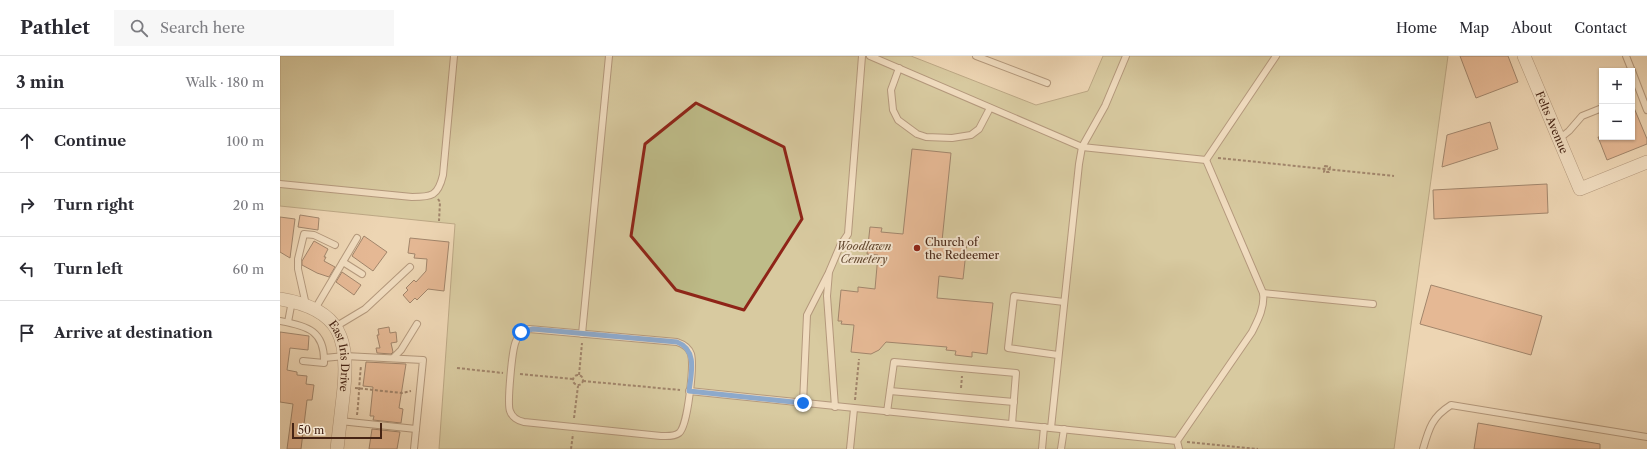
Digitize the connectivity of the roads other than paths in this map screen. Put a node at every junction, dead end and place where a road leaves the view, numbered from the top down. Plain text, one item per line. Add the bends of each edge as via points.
1 (454, 56) edge
2 (609, 56) edge
3 (862, 56) edge
4 (870, 56) edge
5 (976, 56) edge
6 (1126, 56) edge
7 (1276, 56) edge
8 (1524, 56) edge
9 (1626, 56) edge
10 (899, 68) junction
11 (1631, 68) edge
12 (1635, 79) edge
13 (1047, 83) dead end
14 (990, 108) junction
15 (1599, 109) edge
16 (1647, 110) edge
17 (1559, 140) junction
18 (1082, 147) junction
19 (1208, 159) junction
20 (1647, 162) edge
21 (280, 184) edge
22 (357, 238) dead end
23 (335, 245) dead end
24 (343, 262) junction
25 (410, 267) dead end
26 (829, 272) junction
27 (362, 274) dead end
28 (1263, 293) junction
29 (286, 300) edge
30 (1064, 302) junction
31 (1373, 304) dead end
32 (311, 307) junction
33 (280, 321) edge
34 (288, 322) junction
35 (416, 324) dead end
36 (335, 327) junction
37 (582, 334) junction
38 (1058, 355) junction
39 (345, 356) junction
40 (324, 358) junction
41 (393, 358) junction
42 (303, 361) dead end
43 (689, 391) junction
44 (890, 391) junction
45 (1014, 402) junction
46 (803, 403) junction
47 (835, 406) junction
48 (854, 408) junction
49 (887, 412) junction
50 (340, 421) junction
51 (1012, 424) junction
52 (1048, 427) junction
53 (416, 429) junction
54 (1064, 429) junction
55 (1647, 438) edge
56 (1177, 441) junction
57 (337, 449) edge
58 (414, 449) edge
59 (850, 449) edge
60 (1042, 449) edge
61 (1061, 449) edge
62 (1179, 449) edge
63 (1423, 449) edge

1 - 21 lane via 443,175 439,189 434,194 425,197
2 - 37 lane
3 - 26 lane via 848,234
4 - 10 lane
5 - 13 lane
6 - 18 lane via 1105,106
7 - 19 lane
8 - 17 street, Felts Avenue
9 - 11 lane
10 - 14 lane
10 - 14 lane via 891,90 893,110 898,120 918,134 926,137 952,138 971,135 979,128
12 - 16 lane
14 - 18 lane
15 - 17 lane via 1582,116
17 - 20 street, Felts Avenue via 1580,189
18 - 19 lane
18 - 30 lane
19 - 28 lane
22 - 24 lane
23 - 32 lane via 314,235 304,234 298,259 299,278
24 - 27 lane
24 - 32 lane
25 - 36 lane via 365,309
26 - 46 lane via 806,315
26 - 47 lane via 827,296
28 - 31 lane
28 - 56 lane via 1261,311 1252,332
29 - 32 street, East Iris Drive
29 - 34 lane
30 - 38 lane
30 - 38 lane via 1014,296 1008,348
32 - 36 street, East Iris Drive via 328,318
33 - 34 lane
34 - 40 lane via 301,324 317,335 323,347
35 - 41 lane via 401,350
36 - 39 street, East Iris Drive via 342,340
37 - 43 lane via 681,343 688,349 691,358
37 - 43 lane via 533,329 525,330 519,336 515,342 508,402 510,413 516,419 573,428 674,436 681,432 685,423
38 - 52 lane
39 - 40 lane
39 - 41 lane
39 - 50 street, East Iris Drive
40 - 42 lane via 324,363
41 - 53 lane via 423,360
43 - 46 lane
44 - 45 lane
44 - 45 lane via 894,362 1016,372
44 - 49 lane
45 - 51 lane
46 - 47 lane
47 - 48 lane
48 - 49 lane
48 - 59 lane
49 - 51 lane
50 - 53 lane
50 - 57 street, East Iris Drive
51 - 52 lane
52 - 54 lane
52 - 60 lane
53 - 58 lane
54 - 56 lane
54 - 61 lane
55 - 63 lane via 1452,405 1440,413 1430,426
56 - 62 lane

